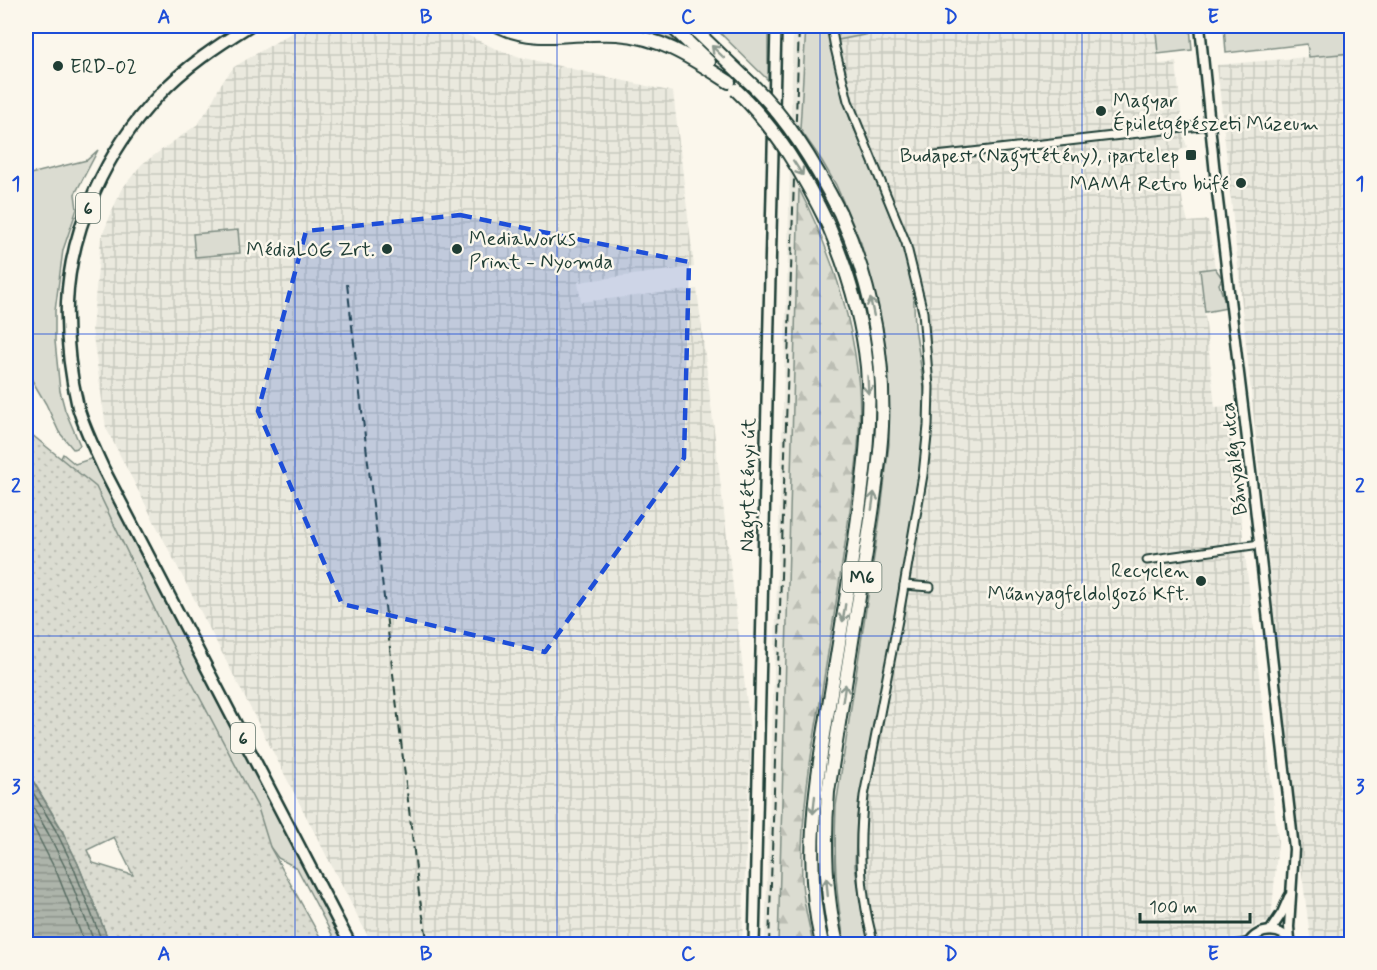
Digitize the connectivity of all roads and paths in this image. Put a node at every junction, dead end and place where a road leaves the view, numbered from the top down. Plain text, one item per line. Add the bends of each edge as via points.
1 (249, 26) edge
2 (500, 26) edge
3 (671, 26) edge
4 (691, 26) edge
5 (776, 26) edge
6 (831, 26) edge
7 (1200, 26) edge
8 (733, 86) junction
9 (1210, 125) junction
10 (936, 156) dead end
11 (1260, 544) junction
12 (1147, 560) dead end
13 (904, 585) junction
14 (930, 587) dead end
15 (1292, 889) junction
16 (1270, 931) junction
17 (1292, 942) edge
18 (1248, 943) edge
19 (350, 945) edge
20 (754, 945) edge
21 (822, 945) edge
22 (837, 945) edge
23 (874, 945) edge
24 (1238, 945) edge

1 - 19 main road, 6 via 206,54 158,95 106,167 88,206 74,253 67,302 69,356 79,409 109,480
2 - 8 highway via 538,37 603,33 640,37 682,52
3 - 8 highway, M6
22 -> 4 highway, M6, bridge via 827,886 828,792 876,480 882,404 880,354 856,252 817,169 770,102
5 - 20 main road, Nagytétényi út
6 - 13 street via 848,101 906,243 923,312 928,426
7 - 9 street, Bányalég utca
8 -> 21 highway, M6, bridge via 761,116 796,165 829,227 848,275 867,366 869,430 813,816 812,876
9 - 10 street
9 - 11 street, Bányalég utca
11 - 12 street
11 - 15 street, Bányalég utca via 1294,849
13 - 14 street
13 - 23 street via 861,821 864,902
15 - 16 street, Bányalég utca
15 - 17 street, Bányalég utca
16 - 17 street, Bányalég utca
16 - 18 street via 1259,933
18 - 24 street

